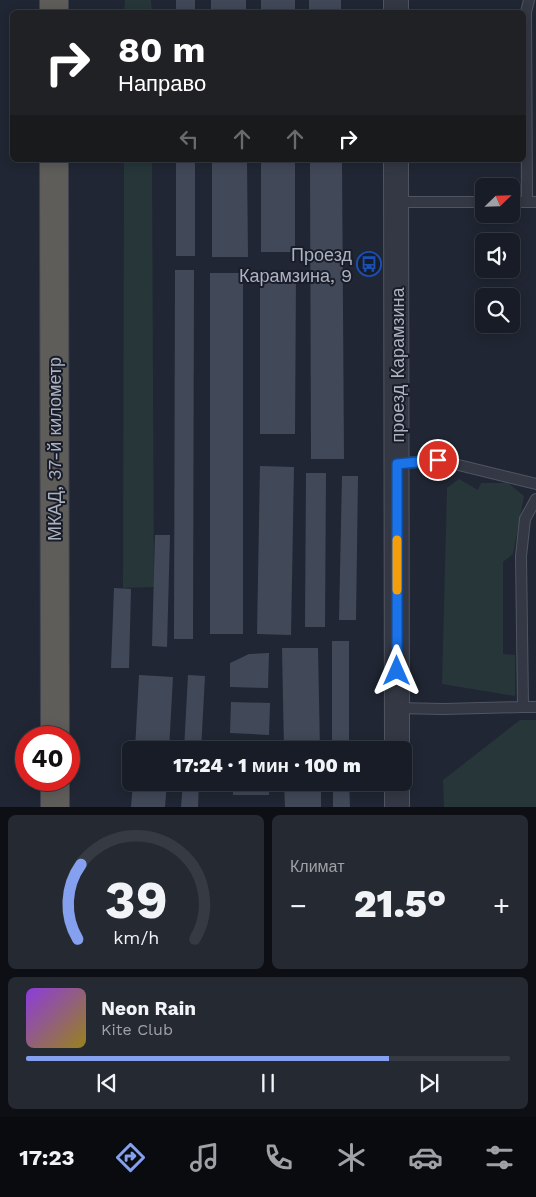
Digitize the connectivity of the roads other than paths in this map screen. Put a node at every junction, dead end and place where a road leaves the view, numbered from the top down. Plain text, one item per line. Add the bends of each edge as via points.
1 (529, 0) edge
2 (54, 162) edge
3 (396, 162) edge
4 (396, 202) junction
5 (475, 202) edge
6 (531, 202) edge
7 (397, 464) junction
8 (536, 484) edge
9 (536, 499) edge
10 (523, 707) junction
11 (536, 707) edge
12 (397, 708) junction
13 (55, 726) edge
14 (397, 741) edge
15 (55, 791) edge
16 (397, 791) edge
17 (55, 807) edge
18 (397, 807) edge

1 - 6 lane via 526,12
2 - 13 highway, МКАД, 37-й километр
3 - 4 street, проезд Карамзина
4 - 5 lane
4 - 7 street, проезд Карамзина
7 - 8 lane via 438,460
7 - 12 street, проезд Карамзина
9 - 10 lane via 525,519 521,556
10 - 11 lane
10 - 12 lane
12 - 14 street, проезд Карамзина
15 - 17 highway
16 - 18 street

